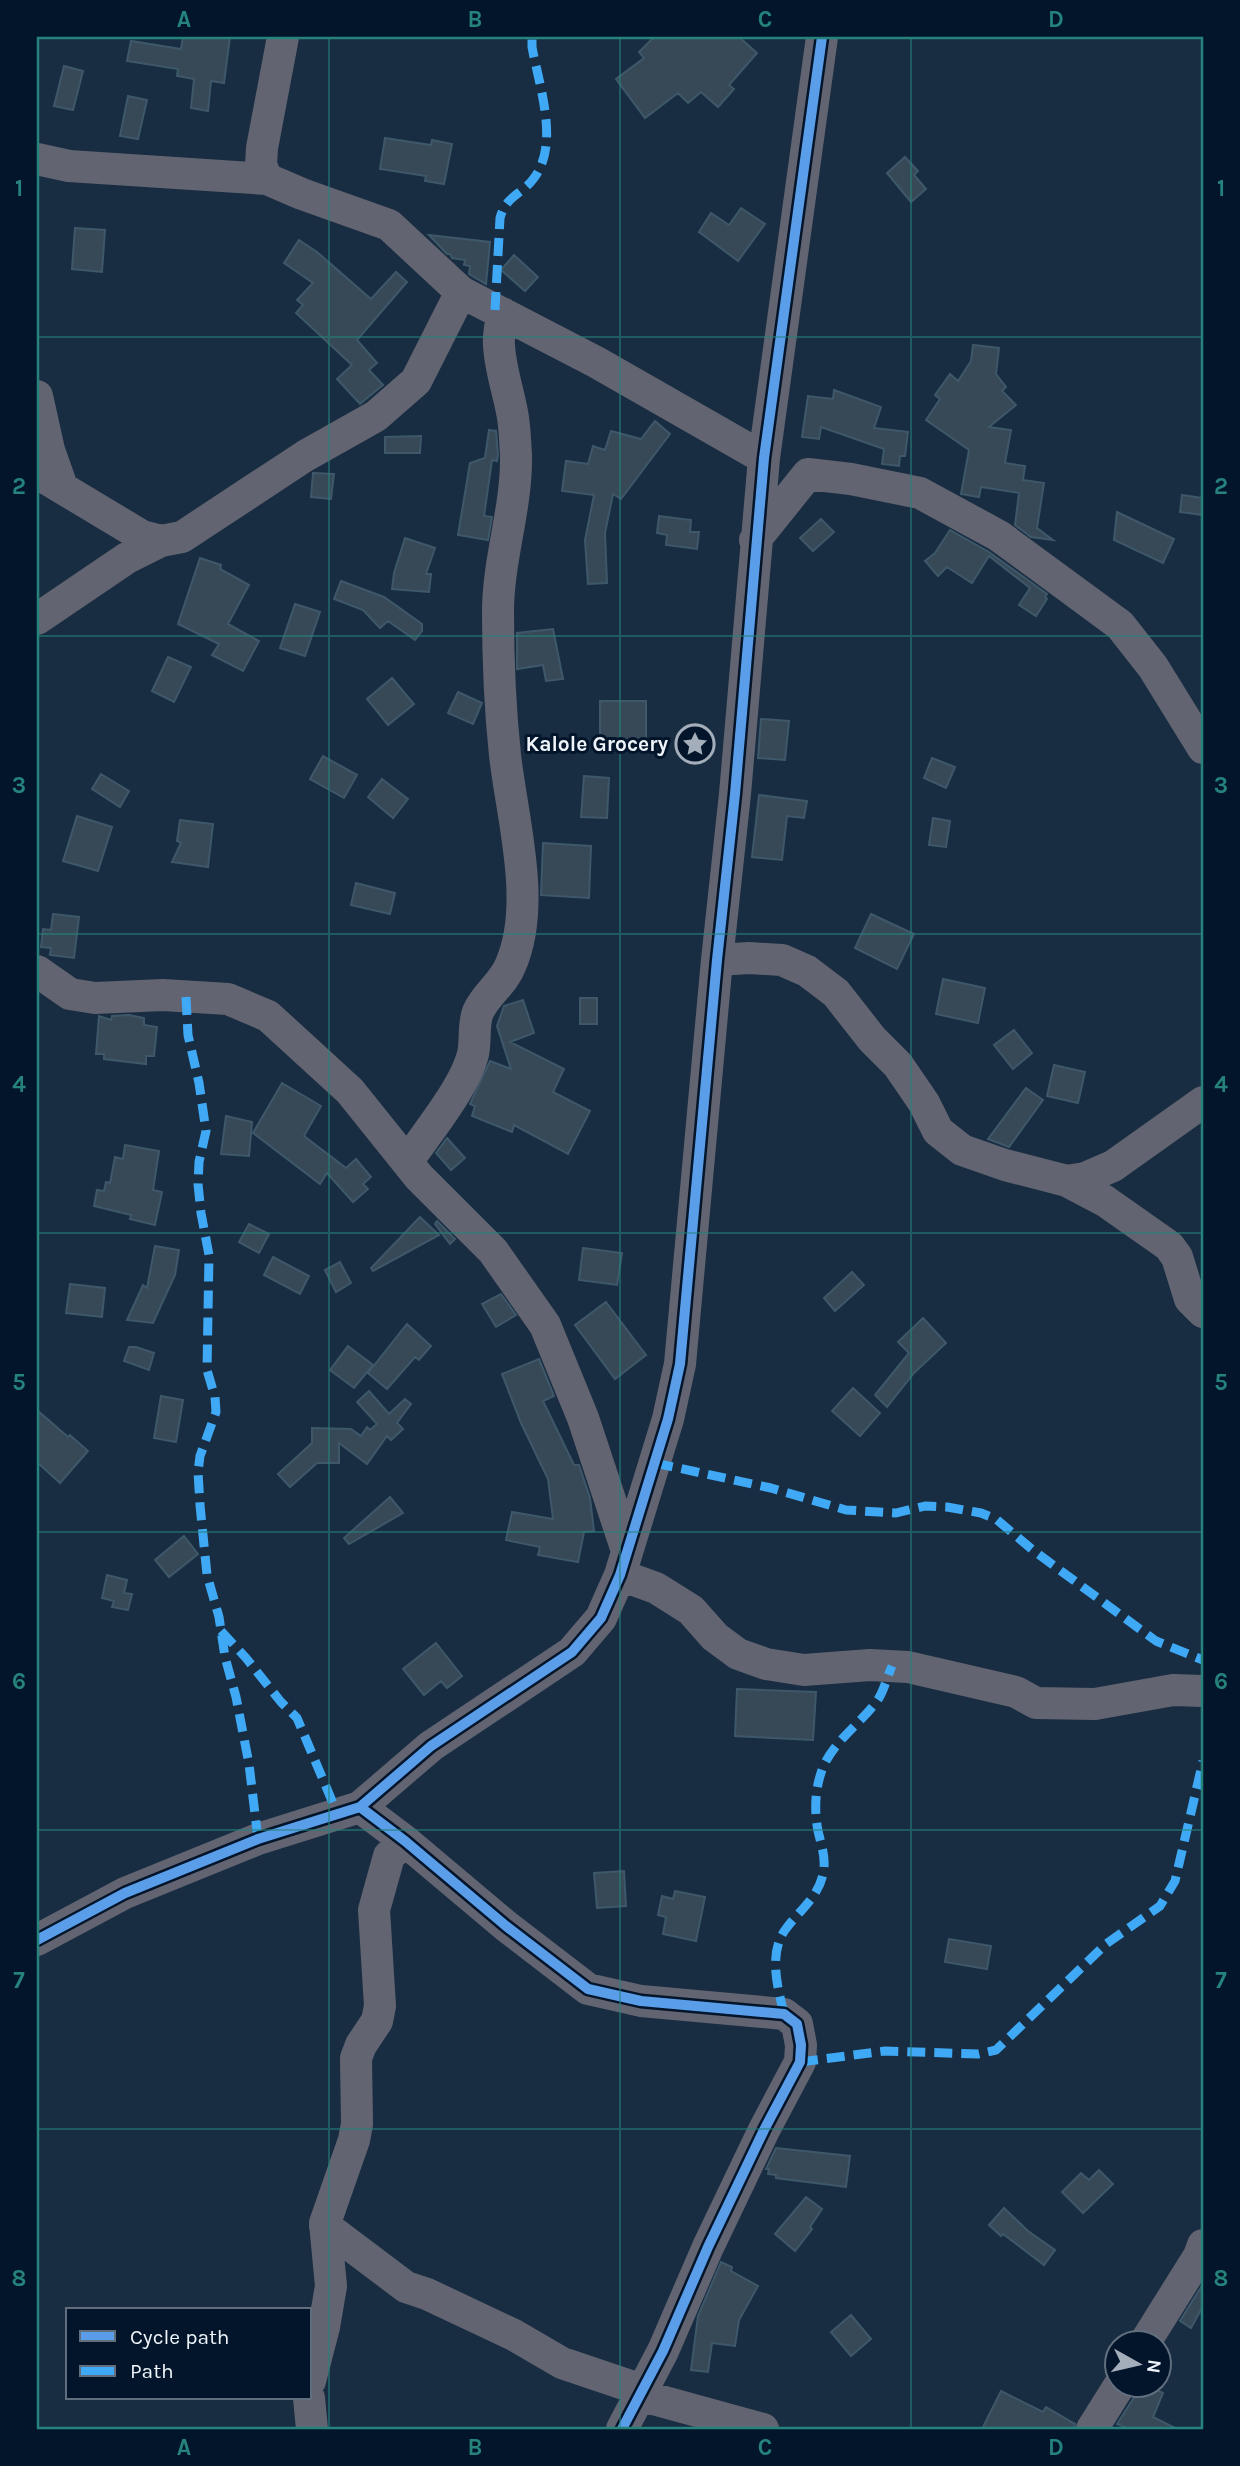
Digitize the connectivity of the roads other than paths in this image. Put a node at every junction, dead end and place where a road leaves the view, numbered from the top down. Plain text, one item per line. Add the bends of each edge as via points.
1 (283, 37) edge
2 (822, 37) edge
3 (37, 159) edge
4 (267, 179) junction
5 (461, 292) junction
6 (502, 313) junction
7 (37, 396) edge
8 (764, 458) junction
9 (50, 480) edge
10 (755, 540) junction
11 (161, 541) junction
12 (37, 619) edge
13 (1203, 748) edge
14 (717, 960) junction
15 (37, 971) edge
16 (1203, 1102) edge
17 (407, 1162) junction
18 (1067, 1181) junction
19 (1203, 1312) edge
20 (623, 1563) junction
21 (1203, 1691) edge
22 (360, 1807) junction
23 (405, 1841) junction
24 (38, 1937) edge
25 (325, 2226) junction
26 (1203, 2245) edge
27 (1152, 2330) edge
28 (312, 2373) edge
29 (641, 2393) junction
30 (309, 2400) edge
31 (1110, 2400) edge
32 (312, 2429) edge
33 (622, 2429) edge
34 (763, 2429) edge
35 (1093, 2429) edge

1 - 4 street via 262,148 261,165
2 - 8 street
3 - 4 street via 69,166
4 - 5 street via 389,225
5 - 6 street
5 - 11 street via 416,381 376,416 305,456 182,537
6 - 8 street
6 - 17 street via 498,342 516,455 498,609 500,675 522,908 511,964 477,1015 473,1055 458,1086
7 - 9 street via 49,450
8 - 10 street
9 - 11 street via 142,536
10 - 13 street via 808,474 920,493 999,536 1120,625 1153,667
10 - 14 street
11 - 12 street via 127,558
14 - 18 street via 782,961 807,971 836,993 898,1065 939,1131 962,1150
14 - 20 street via 680,1364 665,1430
15 - 17 street via 70,994 228,999 268,1016 350,1091
16 - 18 street via 1113,1166
17 - 20 street via 493,1251 545,1325 583,1418
18 - 19 street via 1105,1200 1169,1246 1190,1299
20 - 21 street via 691,1610 738,1654 766,1664 804,1670 908,1667 1016,1692 1036,1703 1096,1704 1173,1689
20 - 22 street via 601,1618 572,1652 431,1746
22 - 23 street
22 - 24 street via 258,1839 125,1892
23 - 25 street via 389,1856 374,1910 380,2006 377,2021 356,2058 357,2124
23 - 29 street via 588,1989 641,2001 784,2014 797,2024 800,2062
25 - 28 street via 331,2286
25 - 29 street via 406,2287 514,2335 562,2363
26 - 27 street
29 - 33 street
29 - 34 street
30 - 32 street
31 - 35 street

